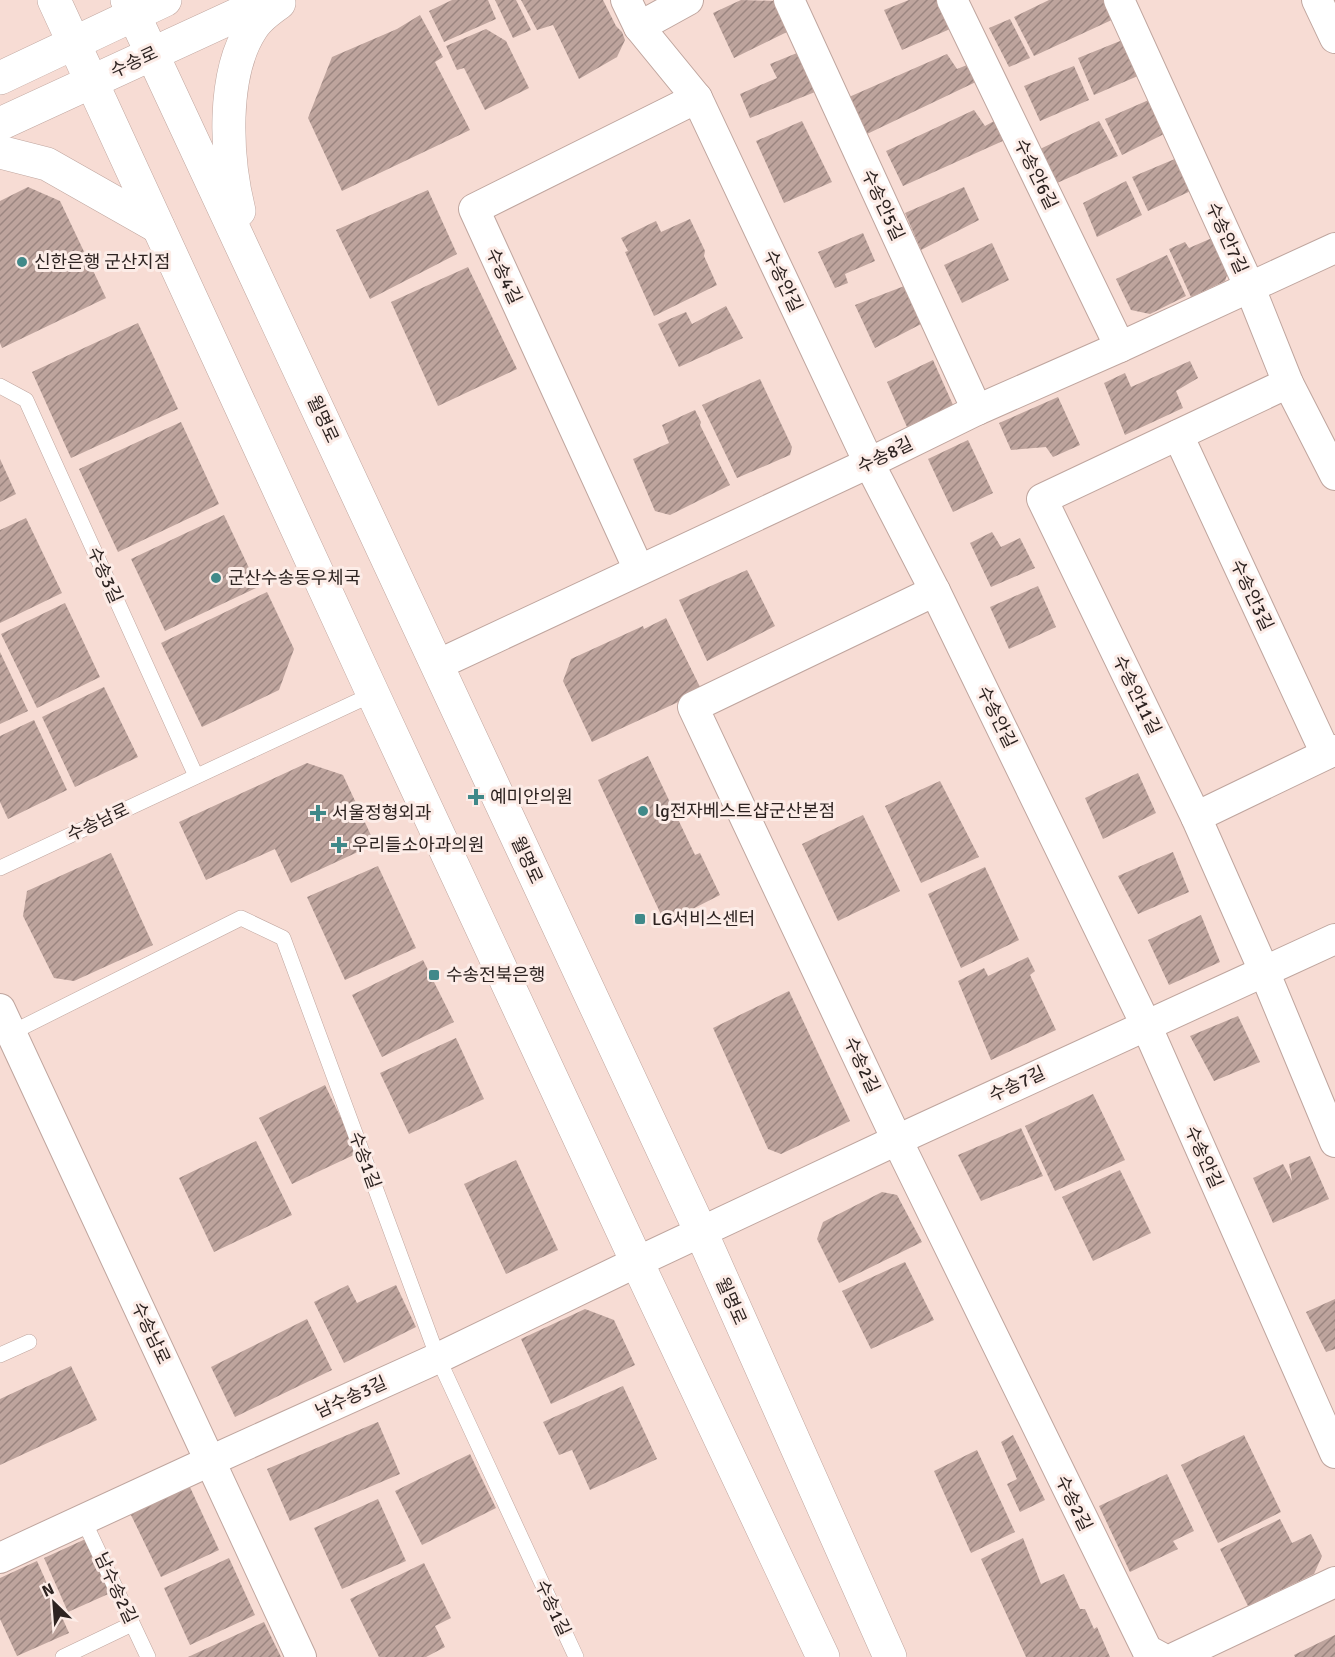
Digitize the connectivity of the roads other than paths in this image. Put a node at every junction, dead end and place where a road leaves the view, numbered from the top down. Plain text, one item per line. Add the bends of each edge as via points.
1 (54, 0) edge
2 (165, 0) edge
3 (268, 0) edge
4 (283, 0) edge
5 (626, 0) edge
6 (688, 0) edge
7 (789, 0) edge
8 (952, 0) edge
9 (1119, 0) edge
10 (1317, 0) edge
11 (130, 7) edge
12 (639, 27) junction
13 (1335, 38) edge
14 (73, 44) junction
15 (152, 54) junction
16 (0, 78) edge
17 (91, 82) junction
18 (697, 98) junction
19 (0, 124) edge
20 (0, 152) edge
21 (158, 227) junction
22 (1335, 248) edge
23 (253, 268) junction
24 (1250, 288) junction
25 (1120, 347) junction
26 (1288, 383) junction
27 (0, 386) edge
28 (977, 410) junction
29 (1178, 435) junction
30 (869, 464) junction
31 (1335, 476) edge
32 (639, 570) junction
33 (935, 591) junction
34 (436, 664) junction
35 (373, 694) junction
36 (1331, 752) edge
37 (196, 776) junction
38 (1196, 817) junction
39 (0, 868) edge
40 (1335, 939) edge
41 (1264, 971) junction
42 (6, 1021) edge
43 (1146, 1025) junction
44 (897, 1140) junction
45 (1335, 1142) edge
46 (701, 1232) junction
47 (637, 1262) junction
48 (29, 1342) dead end
49 (0, 1355) edge
50 (438, 1359) junction
51 (1335, 1453) edge
52 (210, 1461) junction
53 (83, 1519) junction
54 (0, 1558) edge
55 (1335, 1582) edge
56 (132, 1624) junction
57 (63, 1657) edge
58 (148, 1657) edge
59 (301, 1657) edge
60 (576, 1657) edge
61 (823, 1657) edge
62 (890, 1657) edge
63 (1160, 1657) edge
64 (1176, 1657) edge

1 - 14 street
2 - 11 street
3 - 15 street, 수송로
4 - 23 street via 252,27 241,49 229,111 229,155 235,196
5 - 12 street, 수송안길
6 - 12 street
7 - 28 street, 수송안5길
8 - 25 street, 수송안6길
9 - 24 street, 수송안7길
10 - 13 street
11 - 14 street
11 - 15 street, 월명로
12 - 18 street, 수송안길
14 - 16 street
14 - 17 street
15 - 17 street, 수송로
15 - 23 street, 월명로
17 - 19 street, 수송로
17 - 21 street
18 - 30 street, 수송안길
18 - 32 street, 수송4길 via 474,209
20 - 21 street via 47,164
21 - 35 street
22 - 24 street, 수송8길
23 - 34 street, 월명로
24 - 25 street, 수송8길
24 - 26 street, 수송안7길
25 - 28 street, 수송8길
26 - 29 street, 수송안11길
26 - 31 street, 수송안7길
27 - 37 lane, 수송3길 via 26,400
28 - 30 street, 수송8길
29 - 36 street, 수송안3길
29 - 38 street, 수송안11길 via 1042,499
30 - 32 street, 수송8길
30 - 33 street, 수송안길
32 - 34 street, 수송8길
33 - 43 street, 수송안길
33 - 44 street, 수송2길 via 693,706
34 - 46 street, 월명로
35 - 37 lane
35 - 47 street
36 - 38 street, 수송안3길
37 - 39 lane, 수송남로
38 - 41 street, 수송안11길
40 - 41 street, 수송7길
41 - 43 street, 수송7길
41 - 45 street, 수송안11길
42 - 50 lane, 수송1길 via 241,918 283,938
42 - 52 street, 수송남로
43 - 44 street, 수송7길
43 - 51 street, 수송안길
44 - 46 street, 수송7길
44 - 63 street, 수송2길 via 1146,1650
46 - 47 street, 남수송3길
46 - 62 street, 월명로
47 - 50 street, 남수송3길
47 - 61 street
48 - 49 lane
50 - 52 street, 남수송3길
50 - 60 lane, 수송1길
52 - 53 street, 남수송3길
52 - 59 street, 수송남로
53 - 54 street, 남수송3길
53 - 56 lane, 남수송2길
55 - 64 street
56 - 57 lane
56 - 58 lane, 남수송2길

